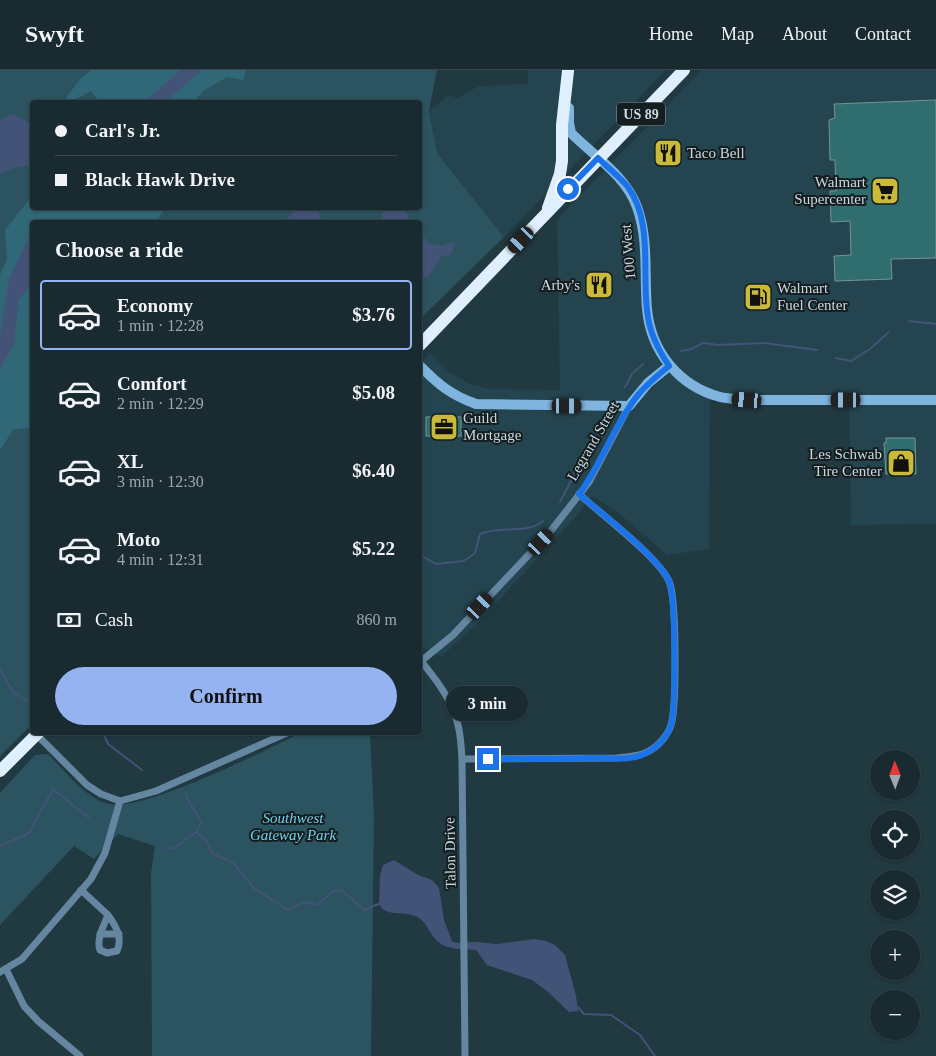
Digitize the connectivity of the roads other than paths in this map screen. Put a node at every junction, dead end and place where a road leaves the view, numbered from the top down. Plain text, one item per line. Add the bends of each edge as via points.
1 (568, 70) edge
2 (684, 70) edge
3 (598, 158) junction
4 (546, 213) junction
5 (422, 343) edge
6 (669, 366) junction
7 (422, 368) edge
8 (936, 400) edge
9 (630, 406) junction
10 (579, 494) junction
11 (422, 660) edge
12 (422, 662) edge
13 (37, 735) edge
14 (39, 735) edge
15 (282, 735) edge
16 (462, 759) junction
17 (0, 772) edge
18 (120, 800) junction
19 (81, 890) junction
20 (108, 915) junction
21 (100, 934) junction
22 (119, 934) junction
23 (3, 970) edge
24 (80, 1056) edge
25 (465, 1056) edge

1 - 3 main road, 100 West via 571,134
1 - 4 highway via 561,168
2 - 3 highway, US 89
3 - 4 highway, US 89
3 - 6 main road, 100 West via 628,188 636,206 645,248 650,326
4 - 5 highway, US 89
6 - 8 main road, 100 West via 700,390 722,398
6 - 9 main road, Legrand Street via 648,383
7 - 9 main road via 456,397 476,404
9 - 10 street, Legrand Street via 589,482
10 - 11 street, Legrand Street via 550,532 472,615
10 - 16 street via 658,564 669,582 674,608 672,723 655,749 641,756
12 - 16 street, Talon Drive via 454,711
13 - 17 highway
14 - 18 street via 87,785
15 - 18 street via 156,791
16 - 25 street, Talon Drive
18 - 19 street via 100,865
19 - 20 street
19 - 23 street via 22,959
20 - 21 street
20 - 22 street
21 - 22 street
21 - 22 street via 98,945 107,953 117,951
23 - 24 street via 24,1006

